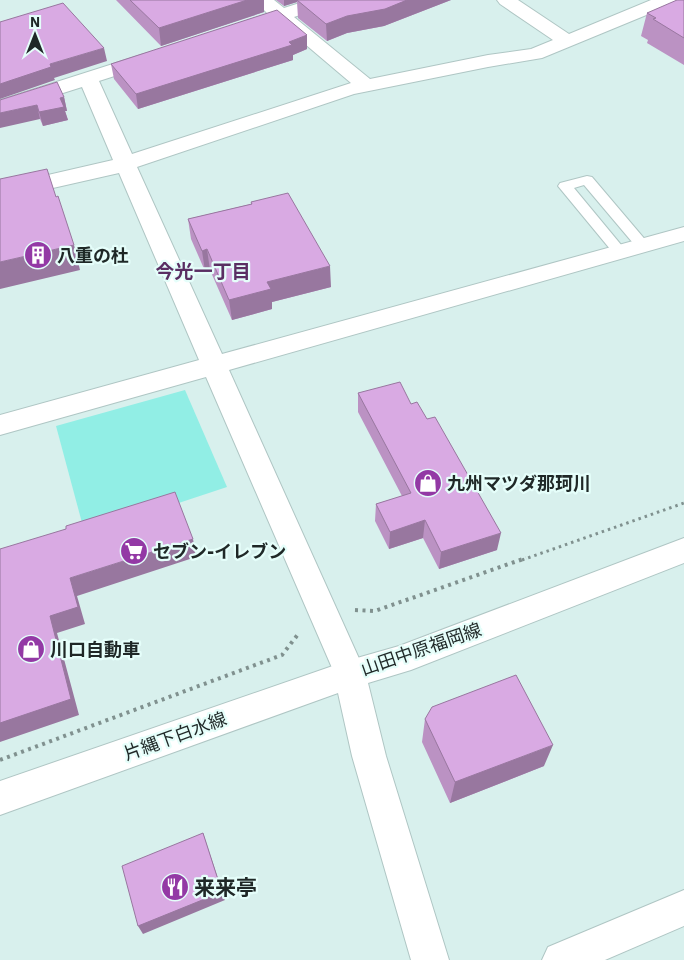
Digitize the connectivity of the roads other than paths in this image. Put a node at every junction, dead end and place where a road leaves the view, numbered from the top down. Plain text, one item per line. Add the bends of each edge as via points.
1 (263, 0) edge
2 (326, 0) edge
3 (506, 0) edge
4 (622, 0) edge
5 (667, 0) edge
6 (640, 11) junction
7 (281, 15) junction
8 (226, 34) edge
9 (567, 41) junction
10 (161, 55) edge
11 (88, 80) junction
12 (365, 85) junction
13 (0, 107) edge
14 (125, 164) junction
15 (0, 193) edge
16 (684, 234) edge
17 (643, 246) junction
18 (620, 252) junction
19 (214, 365) junction
20 (0, 425) edge
21 (684, 550) edge
22 (350, 674) junction
23 (0, 798) edge
24 (684, 908) edge
25 (430, 960) edge
26 (561, 960) edge

1 - 7 street
2 - 7 street
3 - 9 street
4 - 6 street
5 - 6 street
6 - 9 street
7 - 8 street
7 - 12 street
9 - 12 street via 535,54
10 - 11 street
11 - 13 street
11 - 14 street
12 - 14 street via 305,102
14 - 15 street
14 - 19 street
16 - 17 street
17 - 18 street
17 - 18 lane via 587,180 564,186
18 - 19 street
19 - 20 street
19 - 22 street
21 - 22 street, 山田中原福岡線 via 400,660
22 - 23 street, 片縄下白水線
22 - 25 street, 山田中原福岡線 via 369,756
24 - 26 street

